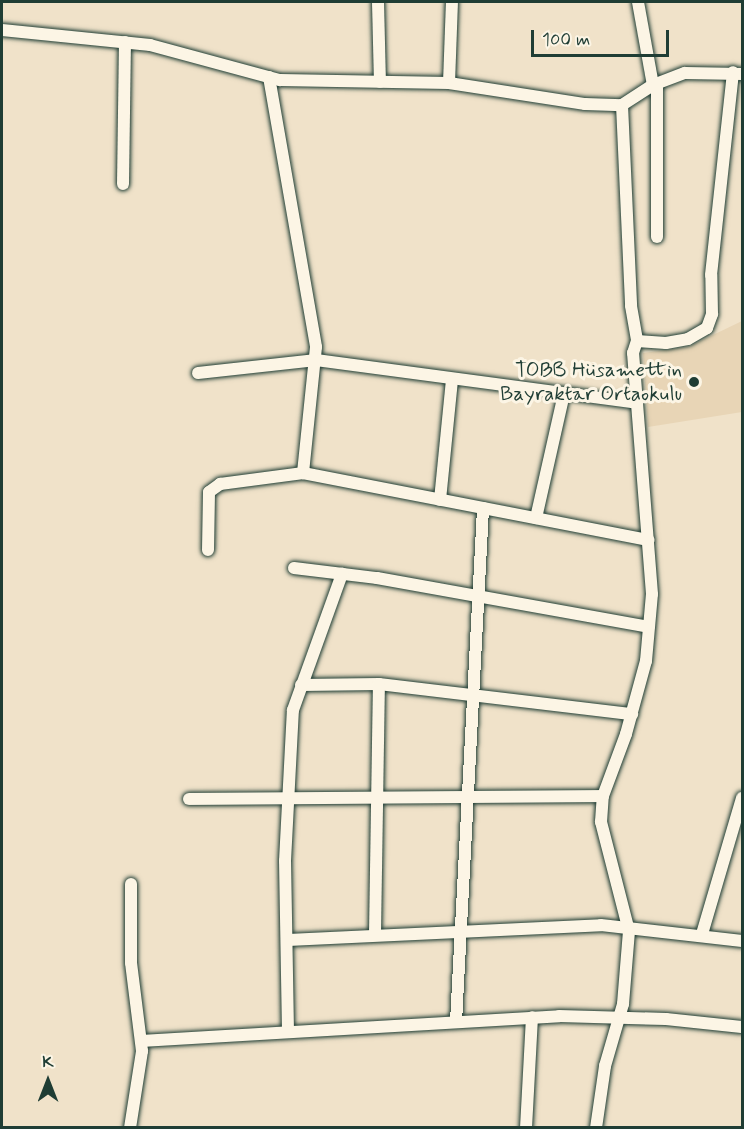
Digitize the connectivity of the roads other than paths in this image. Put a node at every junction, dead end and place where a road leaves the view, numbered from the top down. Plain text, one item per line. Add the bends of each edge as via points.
1 (378, 2) edge
2 (452, 2) edge
3 (638, 2) edge
4 (2, 30) edge
5 (124, 42) junction
6 (738, 73) edge
7 (269, 77) junction
8 (380, 82) junction
9 (450, 84) junction
10 (655, 84) junction
11 (622, 105) junction
12 (123, 184) dead end
13 (657, 237) dead end
14 (636, 340) junction
15 (316, 360) junction
16 (198, 373) dead end
17 (452, 380) junction
18 (564, 394) junction
19 (637, 403) junction
20 (303, 473) junction
21 (440, 500) junction
22 (483, 508) junction
23 (536, 518) junction
24 (649, 540) junction
25 (208, 550) dead end
26 (294, 568) dead end
27 (342, 574) junction
28 (477, 596) junction
29 (649, 627) junction
30 (379, 684) junction
31 (301, 685) junction
32 (471, 693) junction
33 (632, 714) junction
34 (466, 795) junction
35 (603, 796) junction
36 (375, 797) junction
37 (742, 798) edge
38 (189, 799) dead end
39 (288, 799) junction
40 (131, 884) dead end
41 (628, 927) junction
42 (460, 929) junction
43 (375, 934) junction
44 (702, 934) junction
45 (288, 939) junction
46 (742, 942) edge
47 (619, 1016) junction
48 (532, 1017) junction
49 (456, 1022) junction
50 (742, 1028) edge
51 (288, 1032) junction
52 (141, 1041) junction
53 (130, 1128) edge
54 (526, 1128) edge
55 (596, 1128) edge

1 - 8 street
2 - 9 street
3 - 10 street
4 - 5 street
5 - 7 street via 150,45
5 - 12 street
6 - 10 street via 685,73
6 - 14 street via 711,274 712,314 707,328 688,339 666,343
7 - 8 street
7 - 15 street
8 - 9 street
9 - 11 street via 585,104
10 - 11 street
10 - 13 street
11 - 14 street
14 - 19 street via 633,353
15 - 16 street
15 - 17 street
15 - 20 street
17 - 18 street
17 - 21 street
18 - 19 street
18 - 23 street
19 - 24 street
20 - 21 street
20 - 25 street via 220,484 209,492
21 - 22 street
22 - 23 street
22 - 28 street
23 - 24 street
24 - 29 street
26 - 27 street
27 - 28 street
27 - 31 street
28 - 29 street
28 - 32 street
29 - 33 street via 646,662
30 - 31 street
30 - 32 street
30 - 36 street
31 - 39 street via 293,710
32 - 33 street
32 - 34 street
33 - 35 street
34 - 35 street
34 - 36 street
34 - 42 street
35 - 41 street via 601,822
36 - 39 street
36 - 43 street
37 - 44 street
38 - 39 street
39 - 45 street
40 - 52 street via 131,963
41 - 42 street
41 - 44 street
41 - 47 street
42 - 43 street
42 - 49 street
43 - 45 street
44 - 46 street
45 - 51 street
47 - 48 street
47 - 50 street
47 - 55 street via 605,1066
48 - 49 street
48 - 54 street
49 - 51 street
51 - 52 street
52 - 53 street

